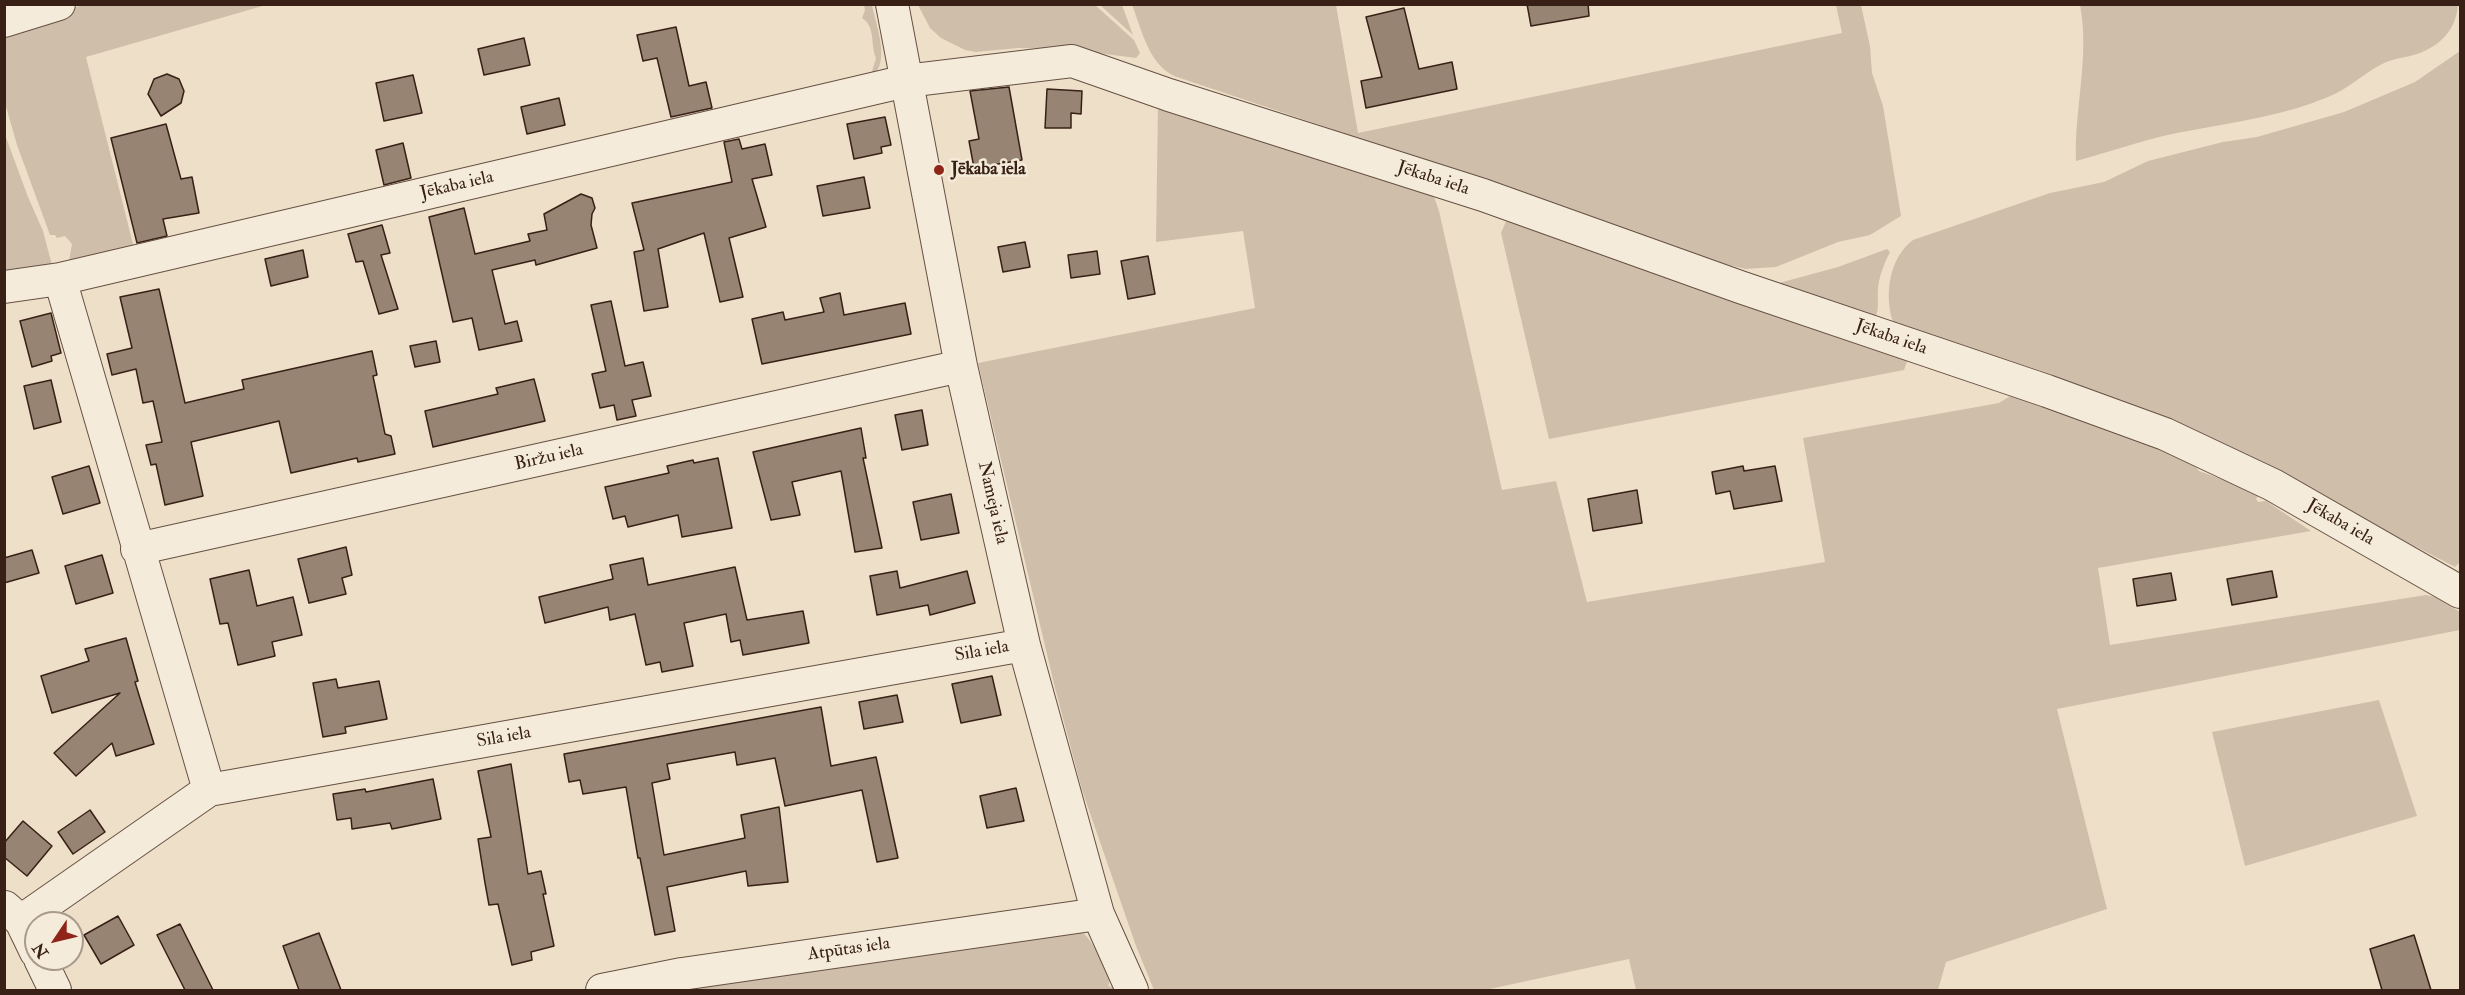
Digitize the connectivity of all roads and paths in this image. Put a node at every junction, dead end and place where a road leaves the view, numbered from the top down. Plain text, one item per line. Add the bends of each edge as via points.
1 (59, 4) edge
2 (892, 4) edge
3 (4, 21) edge
4 (906, 81) junction
5 (60, 279) junction
6 (4, 287) edge
7 (961, 366) junction
8 (137, 549) junction
9 (2460, 592) edge
10 (1024, 645) junction
11 (209, 790) junction
12 (13, 913) edge
13 (1098, 914) junction
14 (24, 932) edge
15 (46, 971) edge
16 (55, 990) edge
17 (602, 990) edge
18 (1132, 990) edge

1 - 3 street
2 - 4 street, Nameja iela
4 - 5 street, Jēkaba iela
4 - 7 street, Nameja iela
4 - 9 street, Jēkaba iela via 1072,61 1483,195 2165,434 2273,485
5 - 6 street, Jēkaba iela
5 - 8 street
7 - 8 street, Biržu iela
7 - 10 street, Nameja iela
8 - 11 street
10 - 11 street, Sila iela
10 - 13 street, Nameja iela
11 - 12 street, Sila iela
12 - 14 street
13 - 17 street, Atpūtas iela via 682,974
13 - 18 street, Nameja iela
15 - 16 street

